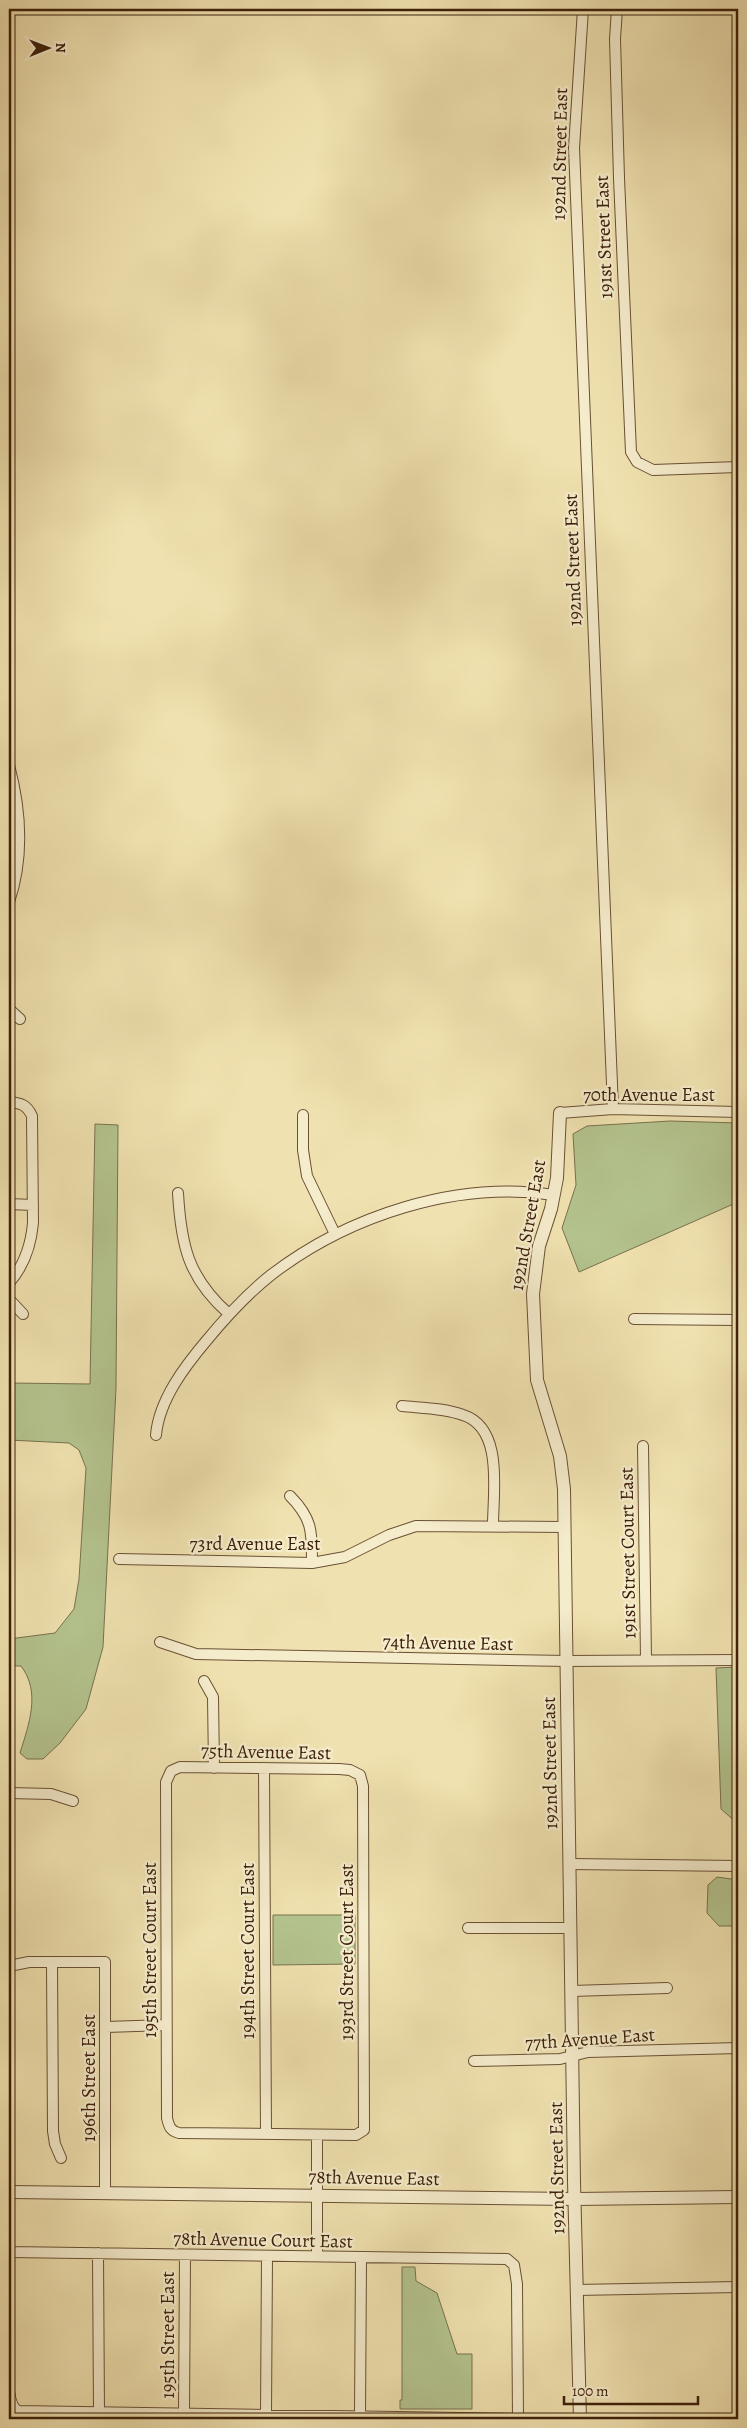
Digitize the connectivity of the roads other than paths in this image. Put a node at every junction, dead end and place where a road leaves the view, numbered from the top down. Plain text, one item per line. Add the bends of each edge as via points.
1 (583, 9) edge
2 (617, 9) edge
3 (738, 467) edge
4 (9, 765) edge
5 (14, 822) edge
6 (9, 902) edge
7 (9, 1009) edge
8 (20, 1019) dead end
9 (9, 1102) edge
10 (613, 1109) junction
11 (738, 1112) edge
12 (560, 1113) joint
13 (303, 1116) dead end
14 (178, 1193) dead end
15 (554, 1195) junction
16 (9, 1204) edge
17 (33, 1205) junction
18 (335, 1234) junction
19 (9, 1284) edge
20 (9, 1299) edge
21 (23, 1314) dead end
22 (229, 1314) junction
23 (634, 1319) dead end
24 (738, 1320) edge
25 (402, 1406) dead end
26 (156, 1435) dead end
27 (643, 1446) dead end
28 (290, 1496) dead end
29 (493, 1525) junction
30 (565, 1526) junction
31 (119, 1559) dead end
32 (312, 1563) junction
33 (160, 1642) dead end
34 (646, 1659) junction
35 (738, 1660) edge
36 (567, 1661) junction
37 (204, 1681) dead end
38 (214, 1768) junction
39 (264, 1768) junction
40 (171, 1771) joint
41 (360, 1775) joint
42 (9, 1793) edge
43 (73, 1801) dead end
44 (570, 1864) junction
45 (738, 1866) edge
46 (468, 1928) dead end
47 (570, 1928) junction
48 (52, 1962) junction
49 (9, 1966) edge
50 (667, 1988) dead end
51 (572, 1991) junction
52 (166, 2025) junction
53 (106, 2027) junction
54 (738, 2048) edge
55 (572, 2057) junction
56 (474, 2061) dead end
57 (266, 2134) junction
58 (317, 2136) junction
59 (61, 2158) dead end
60 (9, 2192) edge
61 (105, 2193) junction
62 (316, 2195) junction
63 (738, 2197) edge
64 (575, 2199) junction
65 (9, 2251) edge
66 (98, 2253) junction
67 (185, 2256) junction
68 (267, 2256) junction
69 (317, 2256) junction
70 (361, 2258) junction
71 (738, 2287) edge
72 (576, 2290) junction
73 (9, 2334) edge
74 (99, 2413) junction
75 (184, 2414) junction
76 (266, 2416) junction
77 (360, 2417) junction
78 (519, 2419) edge
79 (580, 2419) edge

1 - 10 street, 192nd Street East via 574,148
2 - 3 street, 191st Street East via 618,178 631,452 637,462 653,470
4 - 5 street via 14,783
5 - 6 street via 17,869
7 - 8 street
9 - 17 street via 21,1103 32,1116
10 - 11 street, 70th Avenue East
10 - 12 street, 70th Avenue East
12 - 15 street, 192nd Street East via 558,1178
13 - 18 street via 307,1176
14 - 22 street via 186,1254 199,1281
15 - 18 street via 489,1193 434,1200 386,1213
15 - 30 street, 192nd Street East via 538,1246 534,1272 534,1360 539,1393 560,1456
16 - 17 street
17 - 19 street via 31,1239 20,1268
18 - 22 street via 268,1277
20 - 21 street
22 - 26 street via 193,1357 173,1388 157,1419
23 - 24 street
25 - 29 street via 465,1415 483,1430 494,1457
27 - 34 street, 191st Street Court East
28 - 32 street via 308,1518 312,1531
29 - 30 street, 73rd Avenue East
29 - 32 street, 73rd Avenue East via 410,1528 345,1557
30 - 36 street, 192nd Street East
31 - 32 street, 73rd Avenue East
33 - 36 street, 74th Avenue East via 196,1654
34 - 35 street, 74th Avenue East
34 - 36 street, 74th Avenue East
36 - 44 street, 192nd Street East
37 - 38 street via 213,1697
38 - 39 street, 75th Avenue East
38 - 40 street, 75th Avenue East via 180,1767
39 - 41 street, 75th Avenue East via 339,1769
39 - 57 street, 194th Street Court East
40 - 52 street, 195th Street Court East via 166,1782
41 - 58 street, 193rd Street Court East via 363,1786 364,2130 351,2136
42 - 43 street via 51,1794
44 - 45 street
44 - 47 street, 192nd Street East
46 - 47 street
47 - 51 street, 192nd Street East
48 - 49 street
48 - 53 street, 196th Street East via 105,1962
48 - 59 street via 53,2131
50 - 51 street
51 - 55 street, 192nd Street East
52 - 53 street
52 - 57 street, 195th Street Court East via 167,2118 171,2129 179,2133
53 - 61 street, 196th Street East
54 - 55 street, 77th Avenue East via 588,2052
55 - 56 street, 77th Avenue East
55 - 64 street, 192nd Street East
57 - 58 street
58 - 62 street
60 - 61 street, 78th Avenue East
60 - 65 street
61 - 62 street, 78th Avenue East
62 - 64 street, 78th Avenue East
62 - 69 street
63 - 64 street, 78th Avenue East
64 - 72 street, 192nd Street East
65 - 66 street, 78th Avenue Court East
66 - 67 street, 78th Avenue Court East
66 - 74 street
67 - 68 street, 78th Avenue Court East
67 - 75 street, 195th Street East
68 - 69 street, 78th Avenue Court East
68 - 76 street
69 - 70 street, 78th Avenue Court East
70 - 77 street
70 - 78 street, 78th Avenue Court East via 495,2258 507,2259 514,2265
71 - 72 street
72 - 79 street, 192nd Street East
73 - 74 street via 9,2397 13,2407 27,2412
74 - 75 street
75 - 76 street
76 - 77 street
77 - 78 street

